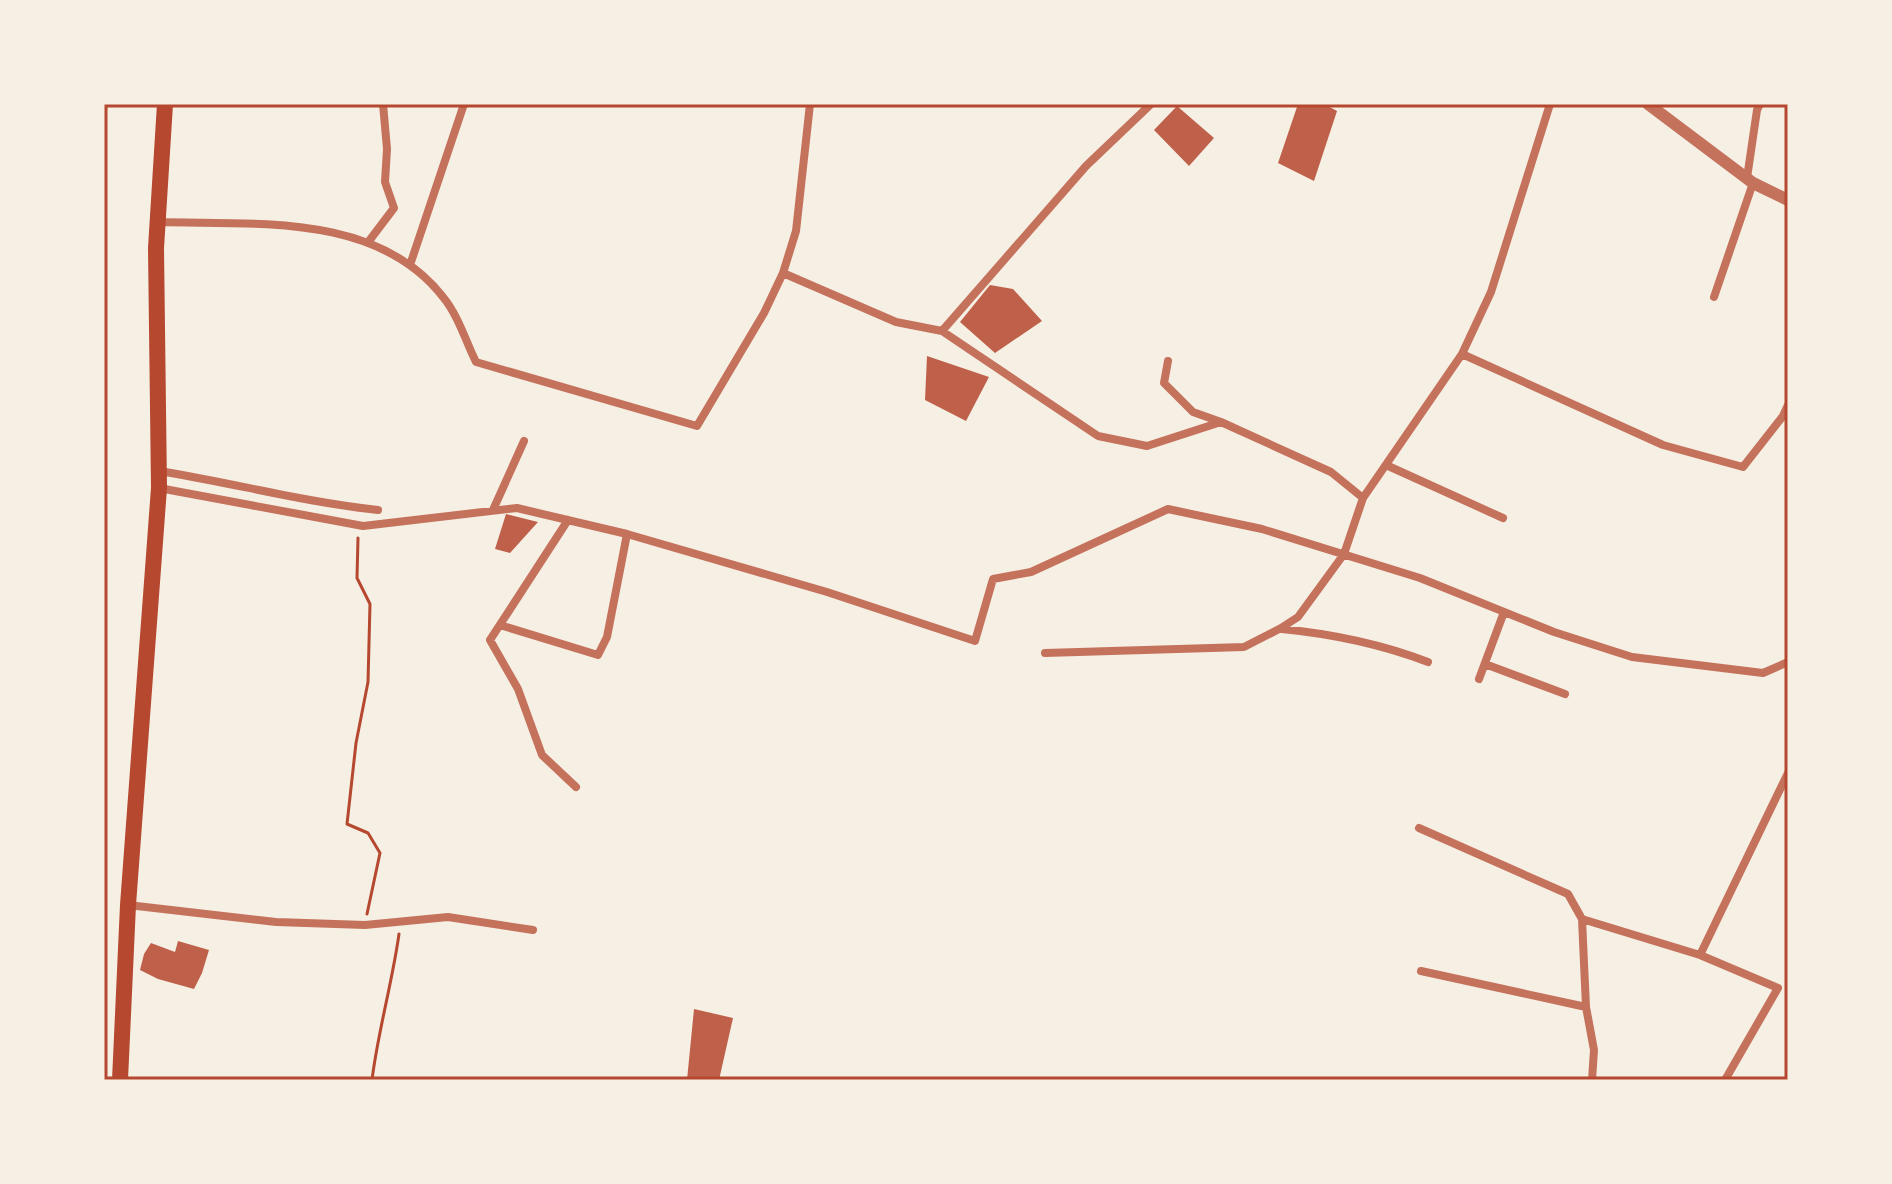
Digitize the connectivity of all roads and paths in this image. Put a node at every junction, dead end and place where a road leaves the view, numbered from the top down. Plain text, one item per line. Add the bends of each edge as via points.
1 (165, 104) edge
2 (383, 104) edge
3 (464, 104) edge
4 (810, 104) edge
5 (1151, 104) edge
6 (1550, 104) edge
7 (1648, 104) edge
8 (1760, 104) edge
9 (1750, 180) junction
10 (1788, 200) edge
11 (158, 222) junction
12 (369, 241) junction
13 (410, 265) junction
14 (783, 273) junction
15 (1714, 297) dead end
16 (942, 331) junction
17 (1462, 354) junction
18 (1168, 361) dead end
19 (1788, 405) edge
20 (1221, 422) junction
21 (524, 441) dead end
22 (1386, 465) junction
23 (159, 479) junction
24 (1363, 498) junction
25 (378, 510) dead end
26 (493, 510) junction
27 (1503, 518) dead end
28 (568, 520) junction
29 (359, 531) dead end
30 (627, 534) junction
31 (1344, 554) junction
32 (1504, 612) junction
33 (500, 625) junction
34 (1281, 628) junction
35 (1045, 653) dead end
36 (1428, 662) dead end
37 (1788, 662) edge
38 (1485, 664) junction
39 (1479, 679) dead end
40 (1565, 694) dead end
41 (1788, 773) edge
42 (576, 787) dead end
43 (1419, 828) dead end
44 (128, 905) junction
45 (1582, 919) junction
46 (400, 923) junction
47 (365, 925) junction
48 (533, 930) dead end
49 (1700, 955) junction
50 (1421, 971) dead end
51 (1586, 1007) junction
52 (120, 1080) edge
53 (372, 1080) edge
54 (1592, 1080) edge
55 (1725, 1080) edge

1 - 11 main road
2 - 12 street via 385,182 394,208
3 - 13 street
4 - 14 street via 796,231
5 - 16 street via 1086,166
6 - 17 street via 1491,292
7 - 9 street
8 - 9 street
9 - 10 street
9 - 15 street
11 - 12 street via 294,226
11 - 23 main road
12 - 13 street
13 - 14 street via 445,298 476,362 697,426
14 - 16 street via 896,322
16 - 20 street via 1098,436 1147,446
17 - 19 street via 1663,445 1743,467
17 - 22 street
18 - 20 street via 1164,383 1193,412
20 - 24 street via 1331,472
21 - 26 street
22 - 24 street
22 - 27 street
23 - 25 street via 234,483 286,497
23 - 26 street via 363,526
23 - 44 main road
24 - 31 street
26 - 28 street via 517,508
28 - 30 street
28 - 33 street
29 - 47 path via 357,578 370,604 368,682 347,824 368,833 380,853
30 - 31 street via 975,641 993,579 1031,572 1168,509
30 - 33 street via 607,637 598,655
31 - 32 street
31 - 34 street via 1298,617
32 - 37 street via 1632,657 1763,673
32 - 38 street
33 - 42 street via 490,640 518,689 542,755
34 - 35 street via 1244,647
34 - 36 street via 1387,647
38 - 39 street
38 - 40 street
41 - 49 street
43 - 45 street via 1568,894
44 - 47 street via 276,922
44 - 52 main road
45 - 49 street
45 - 51 street
46 - 47 street
46 - 48 street via 448,917
46 - 53 path
49 - 55 street via 1778,988
50 - 51 street
51 - 54 street via 1594,1050

